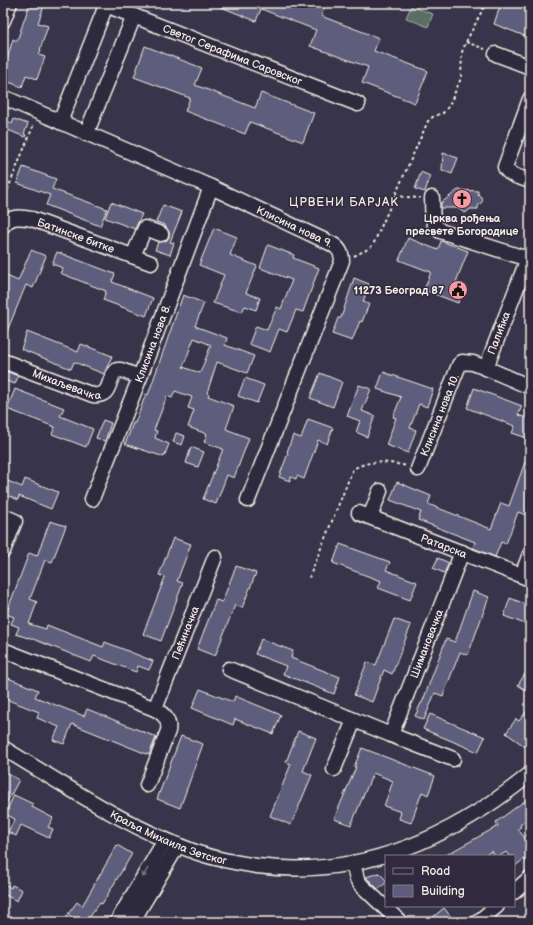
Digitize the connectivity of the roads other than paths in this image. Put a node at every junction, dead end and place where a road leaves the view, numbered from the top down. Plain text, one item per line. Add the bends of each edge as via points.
1 (10, 3) edge
2 (107, 4) edge
3 (134, 16) junction
4 (3, 21) edge
5 (496, 54) road end
6 (530, 67) edge
7 (3, 97) edge
8 (530, 99) edge
9 (358, 104) dead end
10 (60, 122) junction
11 (86, 134) junction
12 (530, 181) edge
13 (210, 187) junction
14 (432, 198) road end
15 (3, 226) edge
16 (161, 234) dead end
17 (133, 256) junction
18 (529, 256) edge
19 (151, 263) dead end
20 (3, 361) edge
21 (486, 368) junction
22 (140, 377) junction
23 (530, 387) edge
24 (418, 469) road end
25 (380, 490) dead end
26 (92, 500) dead end
27 (248, 500) dead end
28 (3, 516) edge
29 (3, 551) edge
30 (462, 552) junction
31 (530, 554) edge
32 (215, 557) dead end
33 (526, 577) edge
34 (3, 650) edge
35 (229, 669) dead end
36 (155, 709) junction
37 (354, 720) junction
38 (391, 735) junction
39 (3, 748) edge
40 (453, 760) dead end
41 (334, 768) dead end
42 (530, 774) edge
43 (147, 785) dead end
44 (172, 842) junction
45 (385, 855) edge
46 (386, 855) edge
47 (353, 863) junction
48 (530, 878) edge
49 (515, 891) edge
50 (496, 907) edge
51 (116, 922) edge
52 (132, 922) edge
53 (400, 922) edge
54 (478, 922) edge

1 - 4 street
2 - 3 street, Светог Серафима Саровског
2 - 10 street
3 - 9 street, Светог Серафима Саровског
3 - 11 street
5 - 6 street
7 - 10 street, Клисина нова 9.
8 - 12 street via 505,167 509,173
10 - 11 street, Клисина нова 9.
11 - 13 street, Клисина нова 9.
13 - 22 street, Клисина нова 8.
13 - 27 street, Клисина нова 9. via 337,246 342,255 342,261
14 - 18 street via 433,219 440,231
15 - 17 street, Батинске битке via 11,218 32,219
16 - 17 street via 145,228
17 - 19 street, Батинске битке
18 - 21 street, Палићка
20 - 22 street, Михаљевачка via 101,396 117,370
21 - 23 street, Палићка
21 - 24 street, Клисина нова 10. via 467,362 459,365
22 - 26 street, Клисина нова 8.
25 - 30 street, Ратарска via 364,515
28 - 29 street via 15,521
30 - 33 street, Ратарска
30 - 38 street, Шимановачка
31 - 33 street
32 - 36 street, Пећиначка
34 - 36 street
35 - 37 street
36 - 43 street via 165,716 169,726
37 - 38 street
37 - 41 street
38 - 40 street
39 - 44 street, Краља Михаила Зетског via 136,826
42 - 46 street, Краља Михаила Зетског via 495,801 448,830
44 - 47 street, Краља Михаила Зетског via 212,857 266,867 318,868
44 -> 51 street
44 - 52 street
45 - 47 street, Краља Михаила Зетског
47 - 53 street via 361,884
48 - 49 street
50 - 54 street

